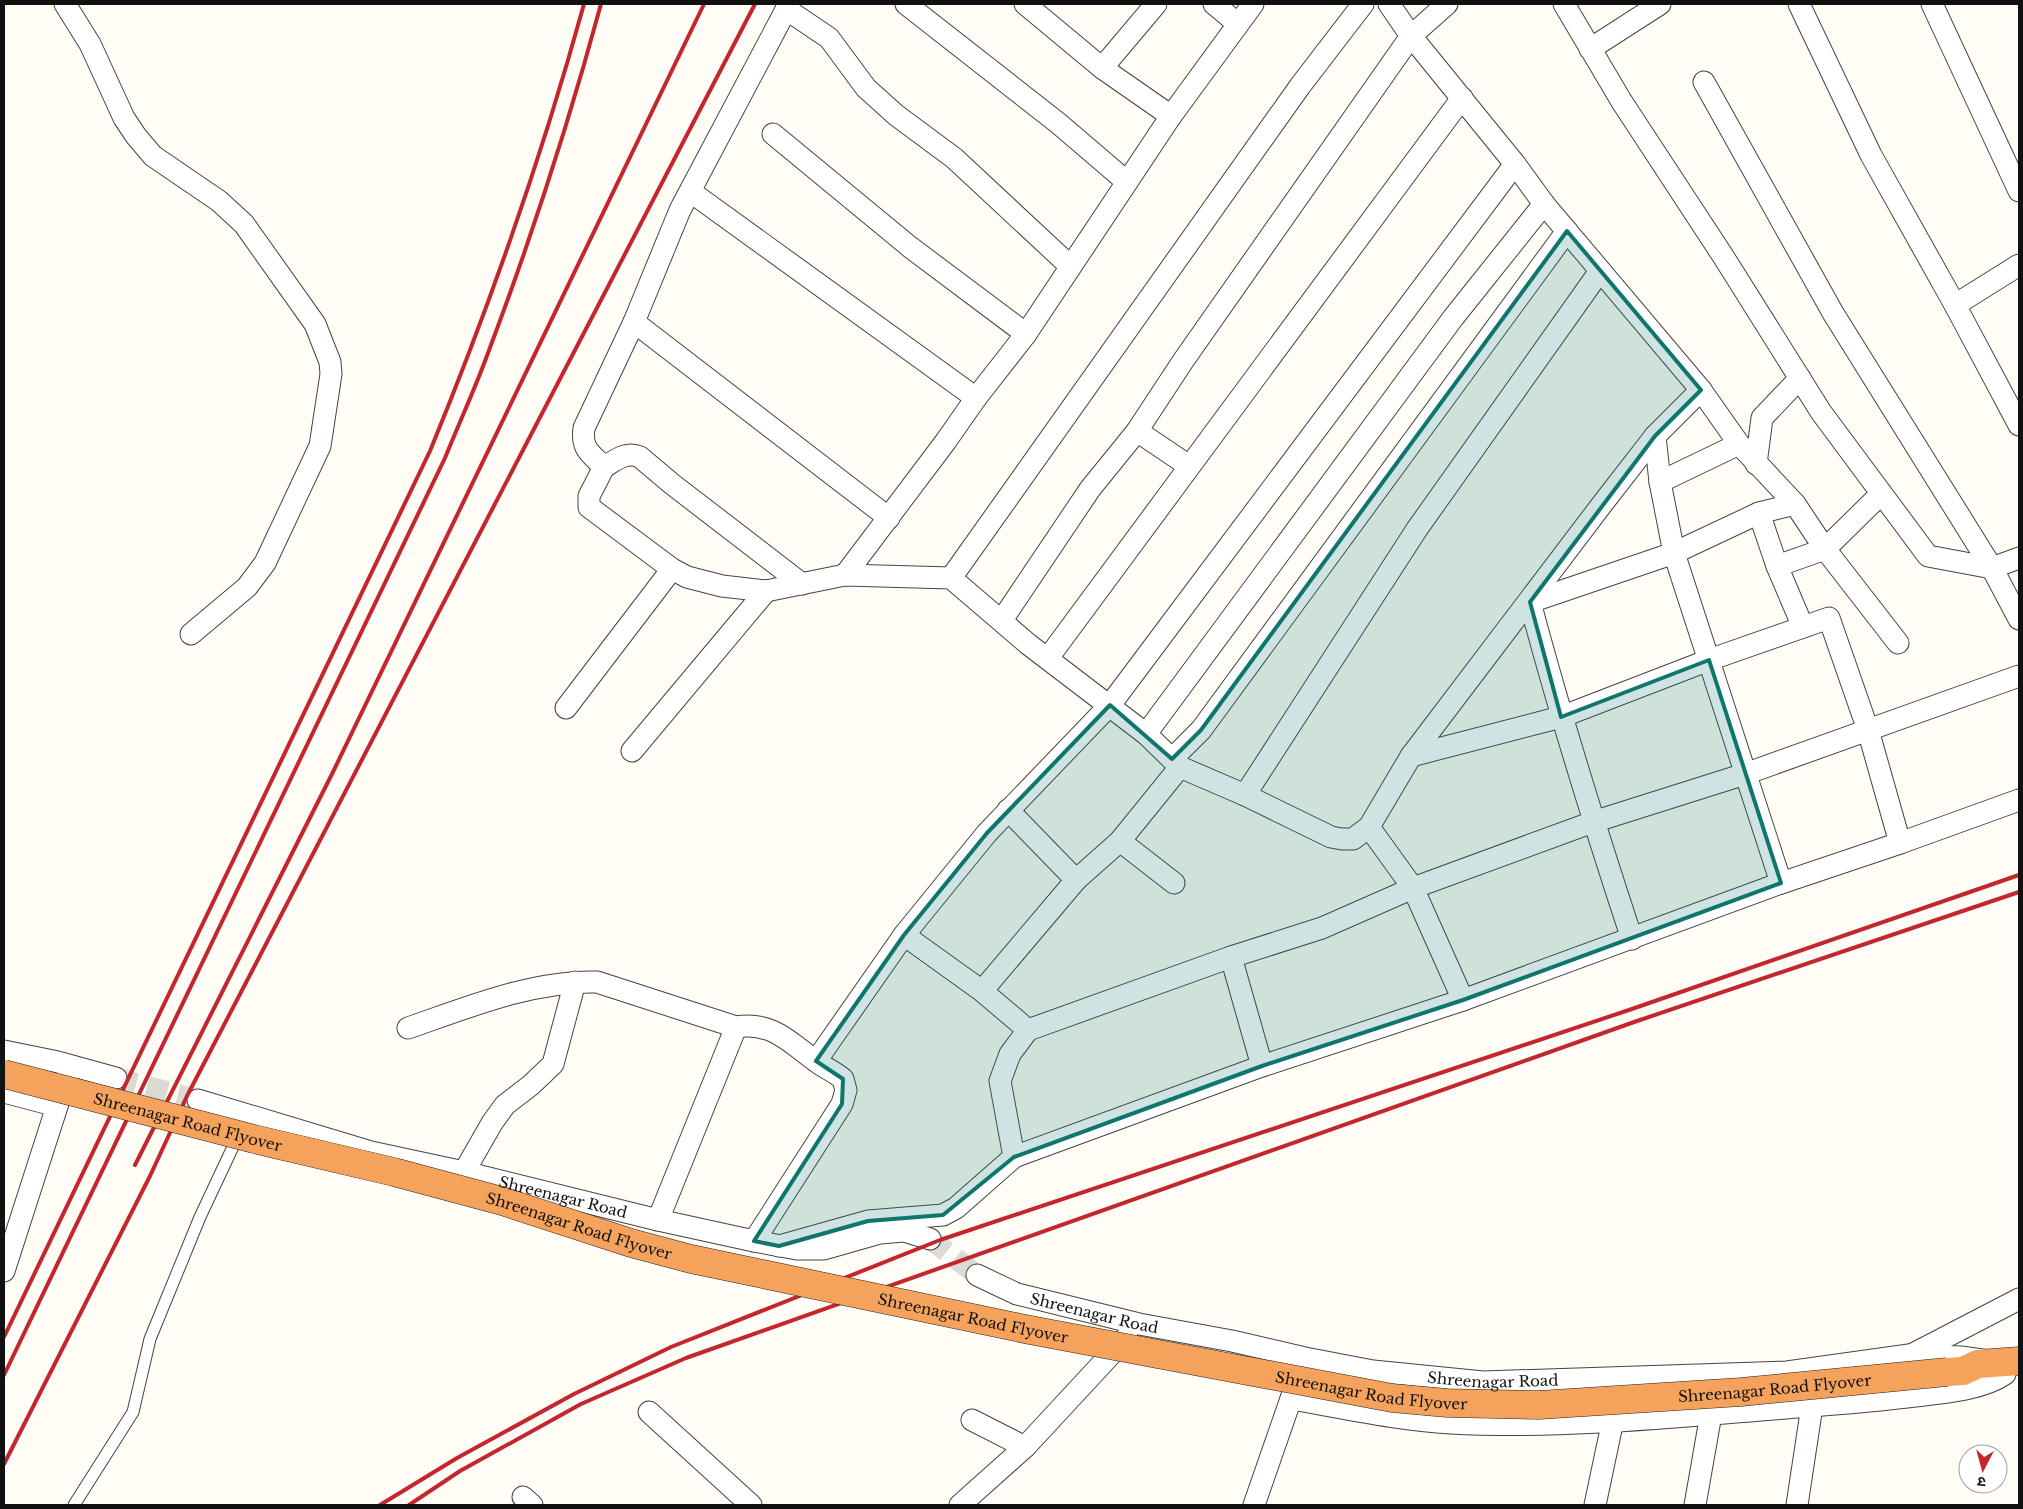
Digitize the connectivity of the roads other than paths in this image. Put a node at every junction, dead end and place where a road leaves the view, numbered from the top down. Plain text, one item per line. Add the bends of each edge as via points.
1 (64, 4) edge
2 (906, 4) edge
3 (1026, 4) edge
4 (1156, 4) edge
5 (1214, 4) edge
6 (1253, 4) edge
7 (1363, 4) edge
8 (1389, 4) edge
9 (1447, 4) edge
10 (1564, 4) edge
11 (1660, 4) edge
12 (1799, 4) edge
13 (1932, 4) edge
14 (788, 6) edge
15 (1238, 24) junction
16 (1411, 36) junction
17 (1590, 48) junction
18 (1102, 68) junction
19 (1704, 82) dead end
20 (1462, 98) junction
21 (1171, 116) junction
22 (773, 134) dead end
23 (1515, 164) junction
24 (1128, 182) junction
25 (2019, 191) edge
26 (691, 192) junction
27 (1544, 204) junction
28 (1567, 231) junction
29 (2019, 265) edge
30 (1070, 266) junction
31 (1600, 271) junction
32 (1955, 305) junction
33 (634, 322) junction
34 (1026, 334) junction
35 (1800, 378) junction
36 (1701, 390) junction
37 (976, 398) junction
38 (2019, 425) edge
39 (1137, 431) junction
40 (1655, 436) junction
41 (1739, 444) junction
42 (1756, 464) junction
43 (1189, 466) junction
44 (604, 467) junction
45 (1660, 482) junction
46 (1881, 494) junction
47 (1795, 504) junction
48 (1759, 513) junction
49 (889, 518) junction
50 (1825, 549) junction
51 (1674, 553) junction
52 (2019, 558) edge
53 (1777, 566) junction
54 (1992, 568) junction
55 (672, 569) junction
56 (845, 575) junction
57 (951, 578) junction
58 (802, 584) junction
59 (766, 591) junction
60 (1530, 602) junction
61 (2019, 619) edge
62 (1002, 620) junction
63 (1803, 627) junction
64 (191, 634) dead end
65 (1898, 644) dead end
66 (1048, 658) junction
67 (1709, 660) junction
68 (2019, 676) edge
69 (1110, 704) junction
70 (566, 708) dead end
71 (1561, 717) junction
72 (1868, 730) junction
73 (1146, 734) junction
74 (632, 751) dead end
75 (1411, 756) junction
76 (1176, 763) junction
77 (1746, 774) junction
78 (1244, 795) junction
79 (2019, 800) edge
80 (1008, 810) junction
81 (1593, 822) junction
82 (1369, 827) junction
83 (1120, 840) junction
84 (1900, 843) junction
85 (1076, 880) junction
86 (1174, 883) dead end
87 (1780, 883) junction
88 (1413, 888) junction
89 (904, 936) junction
90 (1632, 939) junction
91 (1231, 957) junction
92 (575, 982) junction
93 (982, 991) junction
94 (1463, 1000) junction
95 (736, 1027) junction
96 (408, 1028) dead end
97 (1028, 1030) junction
98 (4, 1051) edge
99 (816, 1062) junction
100 (70, 1066) junction
101 (1262, 1066) junction
102 (4, 1074) edge
103 (116, 1078) tunnel mouth
104 (13, 1095) edge
105 (198, 1100) tunnel mouth
106 (57, 1106) junction
107 (248, 1115) junction
108 (1014, 1157) junction
109 (464, 1172) junction
110 (658, 1220) junction
111 (930, 1239) tunnel mouth
112 (754, 1242) junction
113 (779, 1246) junction
114 (4, 1271) edge
115 (977, 1275) tunnel mouth
116 (2019, 1299) edge
117 (1139, 1324) junction
118 (1910, 1355) junction
119 (1305, 1358) junction
120 (2012, 1368) edge
121 (1291, 1399) junction
122 (1812, 1406) junction
123 (650, 1412) dead end
124 (1711, 1414) junction
125 (972, 1420) dead end
126 (1614, 1420) junction
127 (1025, 1447) junction
128 (74, 1505) edge
129 (751, 1505) edge
130 (960, 1505) edge
131 (1254, 1505) edge
132 (1594, 1505) edge
133 (1695, 1505) edge
134 (1797, 1505) edge

1 - 64 street via 90,44 124,118 136,136 153,156 218,201 244,224 315,324 330,362 320,446 265,563 246,587
2 - 24 street
3 - 18 street
4 - 18 street
5 - 15 street
6 - 15 street
7 - 57 street via 1294,94
8 - 16 street
9 - 16 street
10 - 17 street
11 - 17 street
12 - 32 street via 1871,155
13 - 25 street
14 - 26 street
14 - 30 street via 829,38 866,88 954,158
15 - 21 street
16 - 20 street
16 - 39 street
17 - 35 street
18 - 21 street
19 - 54 street via 1833,312
20 - 23 street
20 - 43 street
21 - 24 street
22 - 34 street via 910,247
23 - 27 street
23 - 69 street
24 - 30 street
26 - 33 street via 680,210
26 - 37 street
27 - 28 street
27 - 73 street via 1453,318
28 - 31 street
28 - 76 street
29 - 32 street
30 - 34 street
31 - 36 street
31 - 78 street via 1416,529
32 - 38 street
33 - 44 street via 584,428 586,449
33 - 49 street
34 - 37 street
35 - 42 street via 1762,418
35 - 46 street
36 - 40 street
36 - 41 street
37 - 49 street
39 - 43 street
39 - 62 street via 1090,489
40 - 45 street
40 - 60 street
41 - 42 street
41 - 45 street
42 - 47 street
43 - 66 street
44 - 55 street via 589,496 589,507
44 - 58 street via 630,454 640,457
45 - 51 street
46 - 50 street
46 - 54 street via 1928,556
47 - 48 street
47 - 50 street
48 - 51 street
48 - 53 street
49 - 56 street
50 - 53 street
50 - 65 street
51 - 60 street
51 - 67 street
52 - 54 street
53 - 63 street
54 - 61 street
55 - 59 street via 687,577 722,586
55 - 70 street
56 - 57 street
56 - 58 street
57 - 62 street
58 - 59 street
59 - 74 street
60 - 71 street
60 - 75 street
62 - 66 street
63 - 67 street
63 - 72 street via 1829,618
66 - 69 street
67 - 71 street
67 - 77 street
68 - 72 street
69 - 73 street
69 - 80 street
71 - 75 street
71 - 81 street
72 - 77 street
72 - 84 street
73 - 76 street
75 - 82 street
76 - 78 street
76 - 83 street
77 - 81 street
77 - 87 street
78 - 82 street via 1331,837 1353,839
79 - 84 street
80 - 85 street
80 - 89 street
81 - 88 street
81 - 90 street
82 - 88 street
83 - 85 street
83 - 86 street
84 - 87 street
85 - 93 street
87 - 90 street
88 - 91 street via 1322,928
88 - 94 street
89 - 93 street
89 - 99 street
90 - 94 street
91 - 97 street
91 - 101 street
92 - 95 street via 597,982
92 - 96 street via 496,998
92 - 109 street via 553,1064 505,1105
93 - 97 street
94 - 101 street
95 - 99 street via 763,1027 786,1037
95 - 110 street
97 - 108 street via 1010,1054 1000,1081
98 - 100 street
99 - 112 street via 843,1079 846,1090 842,1104
100 - 103 street
100 - 106 street
101 - 108 street
102 - 120 highway, Shreenagar Road Flyover, bridge via 403,1174 691,1259 1021,1328 1392,1398 1486,1405 1548,1404 1741,1392 1955,1372 1980,1378
104 - 106 street
105 - 107 street, Shreenagar Road
106 - 114 street
107 - 109 street, Shreenagar Road via 370,1152
107 - 128 lane via 200,1217 150,1339 133,1412
108 - 113 street via 956,1208 943,1215 868,1220
109 - 110 street, Shreenagar Road
110 - 112 street, Shreenagar Road
111 - 113 street, Shreenagar Road via 904,1230 880,1233 824,1250
112 - 113 street, Shreenagar Road
115 - 117 street, Shreenagar Road via 1017,1294
116 - 118 street
117 - 119 street, Shreenagar Road
117 - 127 street
118 - 119 street, Shreenagar Road via 1787,1372 1483,1382 1373,1371
118 - 120 street, Shreenagar Road via 1960,1356
119 - 121 street
120 - 122 street via 1996,1380 1946,1392
121 - 126 street via 1450,1423
121 - 131 street
122 - 124 street
122 - 134 street
123 - 129 street
124 - 126 street
124 - 133 street
125 - 127 street
126 - 132 street
127 - 130 street

